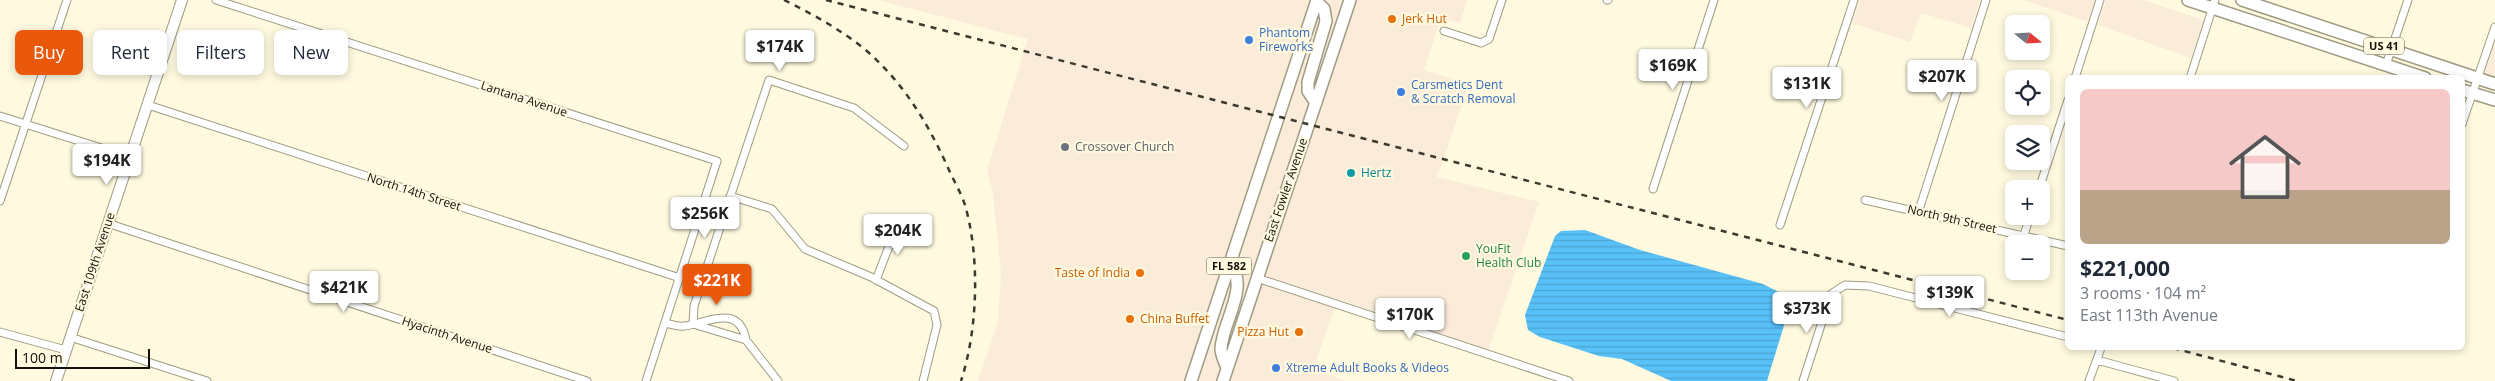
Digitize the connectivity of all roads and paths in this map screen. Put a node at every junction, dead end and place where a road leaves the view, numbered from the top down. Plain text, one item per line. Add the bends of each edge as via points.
1 (66, 0) edge
2 (182, 0) edge
3 (216, 0) edge
4 (1350, 0) edge
5 (1502, 0) edge
6 (1714, 0) edge
7 (1854, 0) edge
8 (1986, 0) edge
9 (2100, 0) edge
10 (2188, 0) edge
11 (2242, 0) edge
12 (2408, 0) edge
13 (1317, 1) edge
14 (2214, 4) edge
15 (2495, 27) edge
16 (1444, 32) dead end
17 (2391, 49) junction
18 (2386, 65) junction
19 (2076, 75) edge
20 (2191, 75) edge
21 (2416, 75) edge
22 (2477, 78) junction
23 (2495, 84) edge
24 (2468, 91) edge
25 (2495, 100) edge
26 (1316, 103) junction
27 (148, 105) junction
28 (2465, 108) edge
29 (2065, 109) edge
30 (0, 116) edge
31 (26, 125) junction
32 (904, 146) dead end
33 (130, 157) junction
34 (2042, 180) edge
35 (1653, 188) dead end
36 (730, 196) junction
37 (1865, 200) dead end
38 (0, 201) edge
39 (1919, 210) junction
40 (898, 223) dead end
41 (107, 224) junction
42 (1780, 225) dead end
43 (2027, 225) edge
44 (2024, 235) joint
45 (2050, 242) edge
46 (2065, 245) edge
47 (1230, 264) junction
48 (680, 278) junction
49 (1257, 278) junction
50 (876, 280) junction
51 (665, 323) junction
52 (693, 324) junction
53 (0, 332) edge
54 (70, 336) junction
55 (2065, 336) edge
56 (746, 340) junction
57 (66, 350) junction
58 (2100, 350) edge
59 (2097, 360) junction
60 (1227, 368) junction
61 (56, 381) edge
62 (207, 381) edge
63 (587, 381) edge
64 (646, 381) edge
65 (778, 381) edge
66 (923, 381) edge
67 (1191, 381) edge
68 (1223, 381) edge
69 (1569, 381) edge
70 (1803, 381) edge
71 (2090, 381) edge
72 (2174, 381) edge

1 - 31 street
2 - 27 street, East 109th Avenue
3 - 48 street, Lantana Avenue via 718,161
4 - 26 main road, East Fowler Avenue / FL 582
5 - 16 street via 1489,39 1481,43
6 - 35 street
7 - 42 street
8 - 39 street
9 - 19 street
10 - 14 main road, US 41
11 - 17 main road, US 41
12 - 17 street
13 - 26 main road via 1326,17 1308,82 1308,90
13 - 47 main road, FL 582
14 - 18 main road, US 41
14 - 20 street
15 - 22 street
17 - 18 street
17 - 22 main road, US 41
18 - 21 main road, US 41
22 - 23 main road, US 41
22 - 24 street
24 - 25 main road
24 - 28 street
26 - 49 main road, East Fowler Avenue / FL 582
27 - 33 street, East 109th Avenue
27 - 48 street, North 14th Street
29 - 34 street
30 - 31 street
31 - 33 street
31 - 38 street
32 - 36 street via 854,108 769,80
33 - 41 street, East 109th Avenue
36 - 50 street via 772,209 802,247
36 - 52 street via 694,306
37 - 39 street, North 9th Street
39 - 44 street, North 9th Street
40 - 50 street
41 - 54 street, East 109th Avenue
41 - 63 street, Hyacinth Avenue
43 - 44 street
45 - 46 street, North 9th Street
47 - 60 main road via 1238,282 1221,351
47 - 67 main road, FL 582
48 - 51 street
49 - 60 main road, East Fowler Avenue / FL 582
49 - 69 street
50 - 66 street via 930,308 936,316 935,338
51 - 52 street
51 - 64 street
52 - 56 street
52 - 56 street via 712,317 725,318 740,327
53 - 57 street
54 - 57 street, East 109th Avenue
54 - 62 street
55 - 70 street via 1869,286 1845,285 1831,294
56 - 65 street
57 - 61 street, East 109th Avenue
58 - 59 street
59 - 71 street
59 - 72 street
60 - 68 main road, East Fowler Avenue / FL 582

